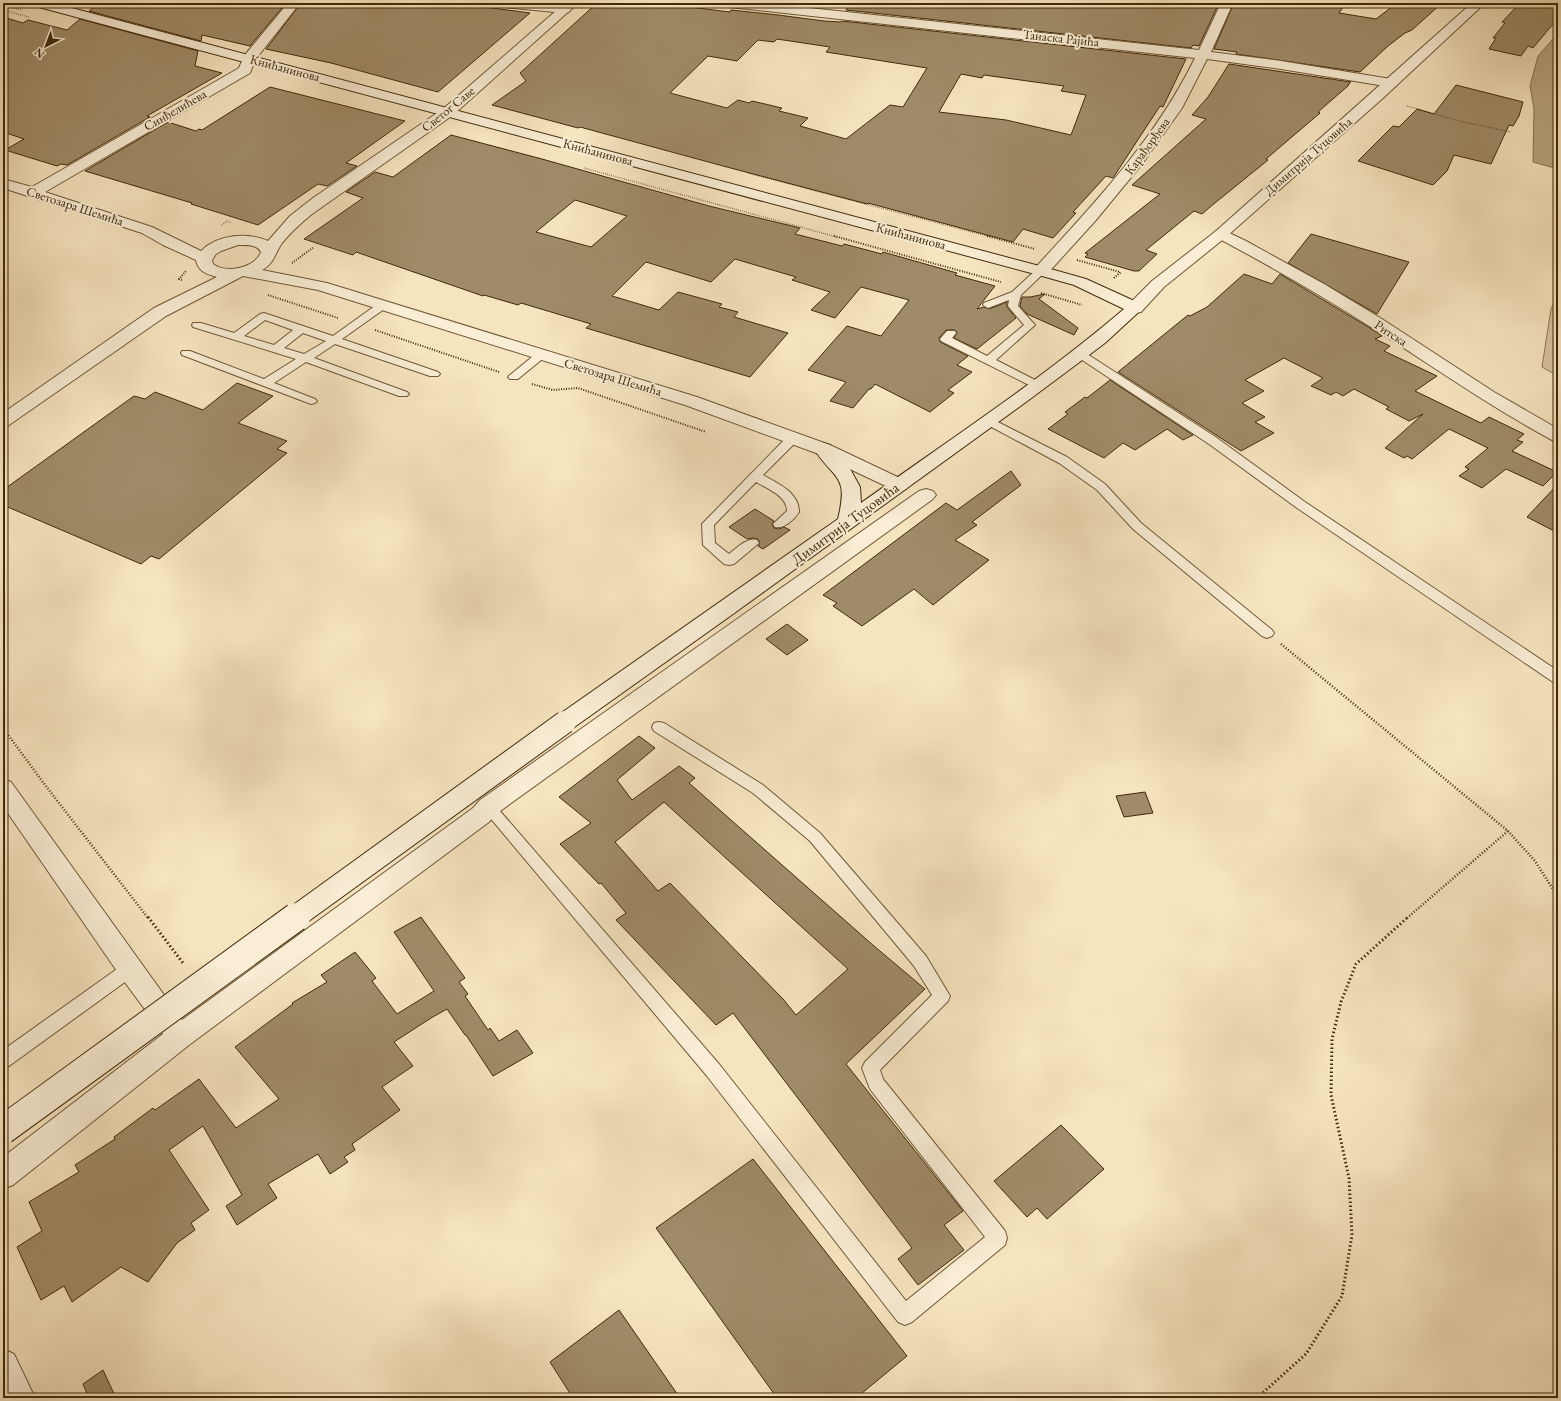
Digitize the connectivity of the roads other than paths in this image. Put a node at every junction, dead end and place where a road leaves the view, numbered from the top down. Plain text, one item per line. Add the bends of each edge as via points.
1 (39, 3) edge
2 (294, 3) edge
3 (504, 3) edge
4 (729, 3) edge
5 (1227, 3) edge
6 (1479, 3) edge
7 (569, 6) edge
8 (1202, 54) junction
9 (249, 59) junction
10 (1391, 83) junction
11 (448, 112) junction
12 (3, 183) edge
13 (33, 192) junction
14 (315, 203) junction
15 (148, 230) junction
16 (1220, 234) junction
17 (234, 241) junction
18 (269, 253) junction
19 (205, 260) junction
20 (1041, 271) junction
21 (240, 273) junction
22 (321, 286) junction
23 (1016, 294) junction
24 (383, 304) junction
25 (988, 305) dead end
26 (1136, 308) junction
27 (160, 312) junction
28 (197, 325) dead end
29 (302, 328) junction
30 (951, 334) dead end
31 (236, 337) junction
32 (333, 339) junction
33 (276, 349) junction
34 (186, 353) dead end
35 (542, 354) junction
36 (1080, 354) junction
37 (304, 358) junction
38 (988, 361) junction
39 (434, 374) dead end
40 (514, 377) road end
41 (266, 383) junction
42 (1037, 385) junction
43 (403, 394) dead end
44 (312, 401) dead end
45 (3, 421) edge
46 (988, 421) junction
47 (1558, 436) edge
48 (793, 438) junction
49 (823, 449) junction
50 (755, 476) junction
51 (899, 485) junction
52 (926, 495) dead end
53 (847, 521) junction
54 (779, 524) dead end
55 (753, 543) dead end
56 (1267, 633) road end
57 (1558, 678) edge
58 (659, 727) dead end
59 (3, 788) edge
60 (488, 807) junction
61 (130, 969) junction
62 (180, 1037) junction
63 (3, 1060) edge
64 (3, 1130) edge
65 (3, 1175) edge
66 (3, 1364) edge
67 (19, 1398) edge

1 - 9 street, Книћанинова
2 - 9 street, Синђелићева
3 - 7 street
4 - 8 street, Танаска Рајића
5 - 8 street, Карађорђева
6 - 10 street, Димитрија Туцовића
7 - 11 street, Светог Саве
8 - 10 street, Танаска Рајића
8 - 20 street, Карађорђева via 1166,121 1140,157 1096,211
9 - 11 street, Книћанинова
9 - 13 street, Синђелићева via 245,70
10 - 16 street, Димитрија Туцовића
11 - 14 street, Светог Саве
11 - 20 street, Книћанинова
12 - 13 street, Светозара Шемића
13 - 15 street, Светозара Шемића
14 - 17 street, Светог Саве via 265,229
14 - 18 street, Светог Саве via 277,238
15 - 17 street, Светозара Шемића
15 - 19 street, Светозара Шемића
16 - 26 street, Димитрија Туцовића via 1164,280
16 - 47 street, Ритска via 1375,322 1468,384
17 - 18 street, Светозара Шемића via 256,241 267,247
17 - 19 street, Светог Саве via 214,248
18 - 21 street, Светог Саве via 261,265
18 - 22 street, Светозара Шемића
19 - 21 street, Светозара Шемића via 206,267 218,273
19 - 27 street, Светог Саве via 194,278
20 - 23 lane
20 - 26 street, Книћанинова via 1080,282
21 - 22 street, Светозара Шемића
21 - 27 street, Светог Саве
22 - 24 street, Светозара Шемића
23 - 25 lane
23 - 38 lane via 1013,306 1030,325
24 - 32 lane
24 - 35 street, Светозара Шемића
26 - 36 street, Димитрија Туцовића
27 - 45 street
28 - 31 lane
29 - 31 lane via 264,316
29 - 32 lane
29 - 33 lane
30 - 38 lane via 946,339
31 - 33 lane
32 - 37 lane
32 - 39 lane
33 - 37 lane
34 - 41 lane
35 - 40 lane
35 - 48 street, Светозара Шемића via 691,401
36 - 42 street, Димитрија Туцовића
36 - 57 lane via 1213,441 1301,505
37 - 41 lane
37 - 43 lane
38 - 42 lane
41 - 44 lane
42 - 46 street, Димитрија Туцовића
46 - 51 street, Димитрија Туцовића
46 - 56 lane via 1063,460 1101,487 1136,526
48 - 49 street, Светозара Шемића
48 - 50 lane
49 - 51 street, Светозара Шемића
49 - 53 street via 848,479 852,492
50 - 54 lane via 785,494 793,504 793,512
50 - 55 lane via 708,524 710,545 729,561
51 - 53 street, Димитрија Туцовића
52 - 60 street
53 - 64 street, Димитрија Туцовића, bridge via 564,722
58 - 60 lane via 758,789 815,837 920,961 942,996 872,1068 876,1083 998,1238 906,1315 713,1070
59 - 61 street
60 - 62 street via 474,820
61 - 62 street
61 - 63 lane
62 - 65 street
66 - 67 street

